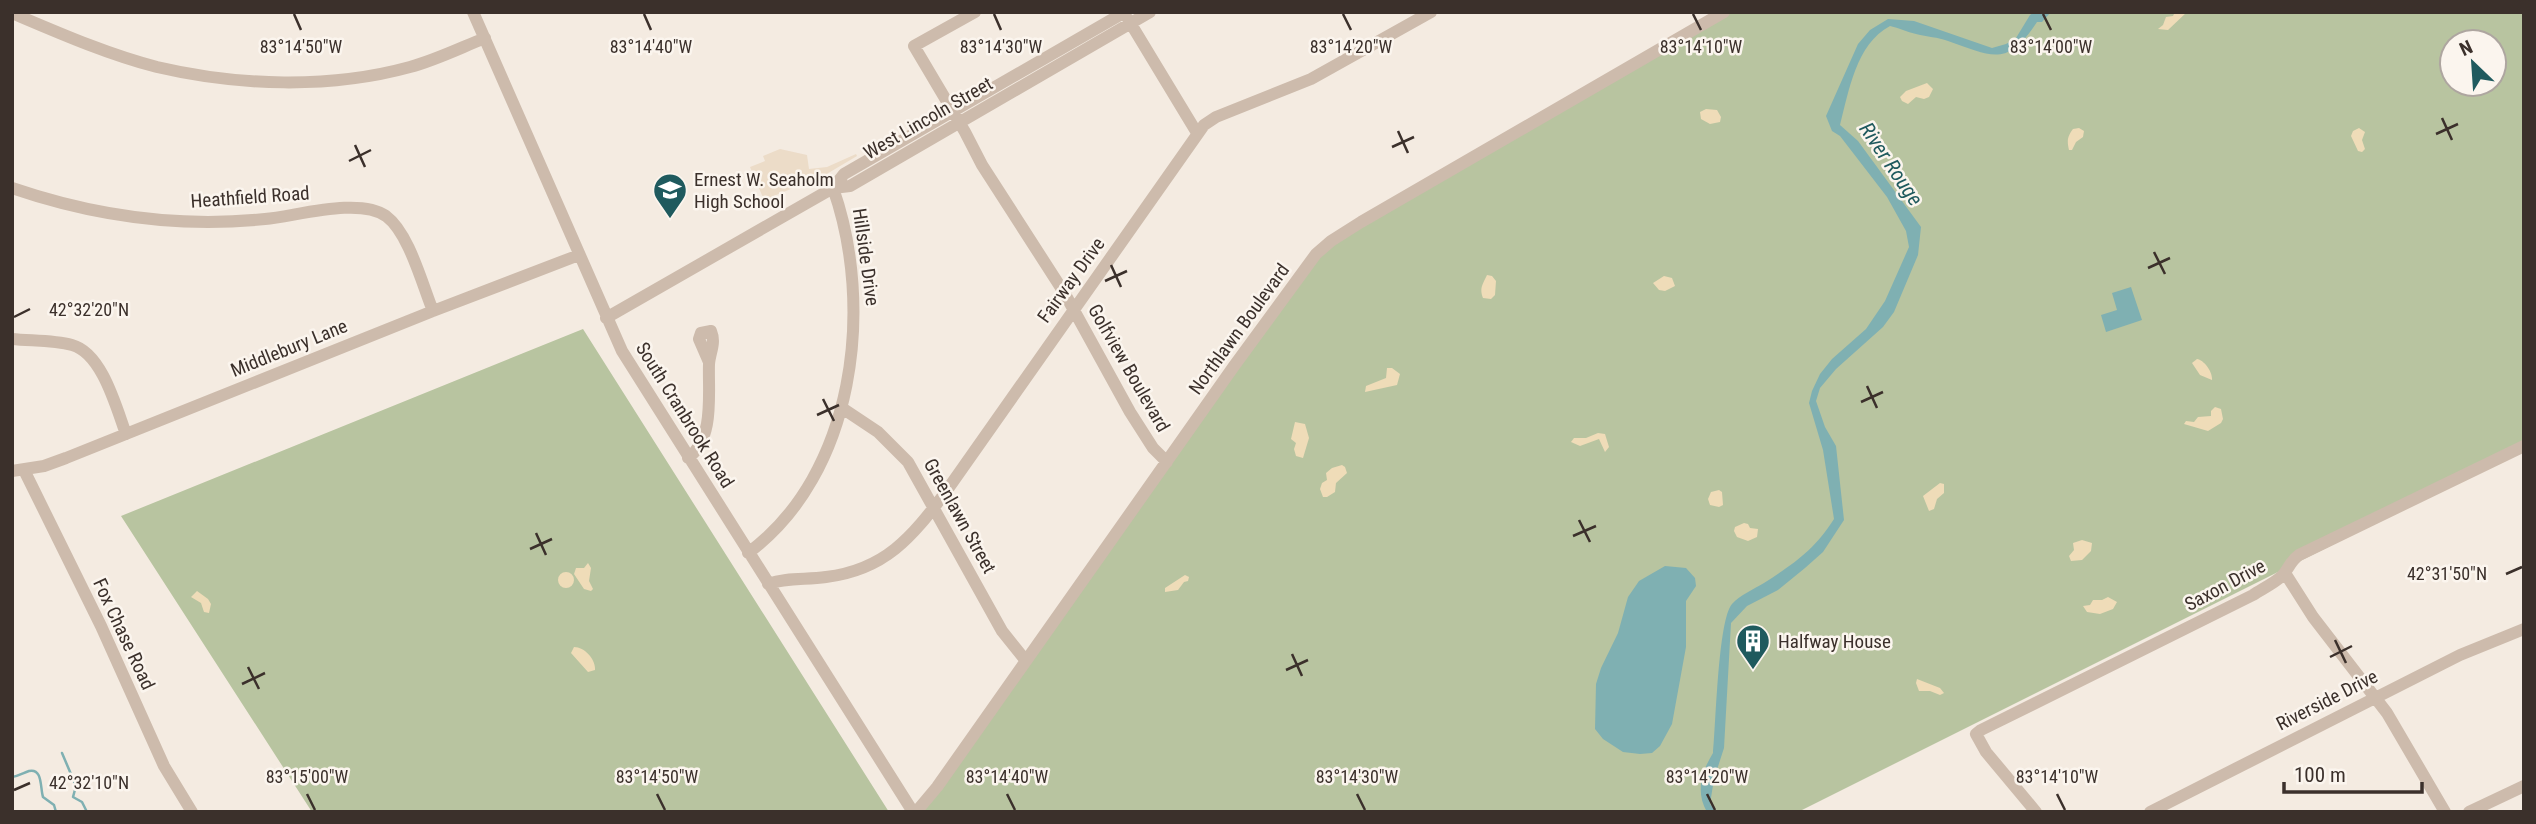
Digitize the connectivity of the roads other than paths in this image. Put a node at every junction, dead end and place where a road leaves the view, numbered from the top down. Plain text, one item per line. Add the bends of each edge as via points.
1 (473, 12) edge
2 (975, 12) edge
3 (1150, 12) edge
4 (1431, 12) edge
5 (1724, 12) edge
6 (12, 13) edge
7 (1127, 16) edge
8 (485, 38) junction
9 (956, 117) junction
10 (1198, 133) junction
11 (12, 188) edge
12 (833, 188) junction
13 (579, 255) junction
14 (1073, 310) junction
15 (433, 311) junction
16 (606, 318) junction
17 (12, 339) edge
18 (709, 362) dead end
19 (842, 408) junction
20 (127, 434) junction
21 (2524, 446) edge
22 (688, 458) junction
23 (1167, 462) junction
24 (18, 471) edge
25 (934, 507) junction
26 (748, 553) junction
27 (2285, 573) junction
28 (768, 584) junction
29 (2524, 629) edge
30 (1026, 661) junction
31 (2375, 698) junction
32 (2524, 786) edge
33 (192, 812) edge
34 (914, 812) edge
35 (2036, 812) edge
36 (2150, 812) edge
37 (2445, 812) edge
38 (2469, 812) edge

1 - 8 street, South Cranbrook Road
2 - 9 street, Golfview Boulevard via 914,46
3 - 7 street, West Lincoln Street
4 - 10 street, Fairway Drive via 1311,79 1216,117
5 - 23 street, Northlawn Boulevard via 1323,247
6 - 8 street via 156,66 259,81 381,74
7 - 9 street, West Lincoln Street
7 - 10 street
8 - 13 street, South Cranbrook Road
9 - 12 street, West Lincoln Street via 844,174
9 - 14 street, Golfview Boulevard
10 - 14 street, Fairway Drive
11 - 15 street, Heathfield Road via 130,218 173,221 223,223 339,208 374,210 393,222 401,234
12 - 16 street, West Lincoln Street
12 - 19 street, Hillside Drive via 849,251 855,307
13 - 15 street, Middlebury Lane
13 - 16 street, South Cranbrook Road
14 - 23 street, Golfview Boulevard via 1147,439
14 - 25 street, Fairway Drive
15 - 20 street, Middlebury Lane
16 - 22 street, South Cranbrook Road
17 - 20 street via 71,345 90,354
18 - 22 street via 704,434 700,447
19 - 25 street, Greenlawn Street via 900,453
19 - 26 street, Hillside Drive via 797,502 777,529
20 - 24 street, Middlebury Lane
21 - 27 street, Saxon Drive via 2300,555
22 - 26 street, South Cranbrook Road
23 - 30 street, Northlawn Boulevard
24 - 33 street, Fox Chase Road via 101,626 164,766
25 - 28 street, Fairway Drive via 900,546 866,567
25 - 30 street, Greenlawn Street via 1002,631
26 - 28 street, South Cranbrook Road
27 - 31 street
27 - 35 street, Saxon Drive via 2276,582 1976,734
28 - 34 street, South Cranbrook Road
29 - 31 street, Riverside Drive via 2469,650
30 - 34 street, Northlawn Boulevard via 937,787
31 - 36 street, Riverside Drive
31 - 37 street
32 - 38 street

